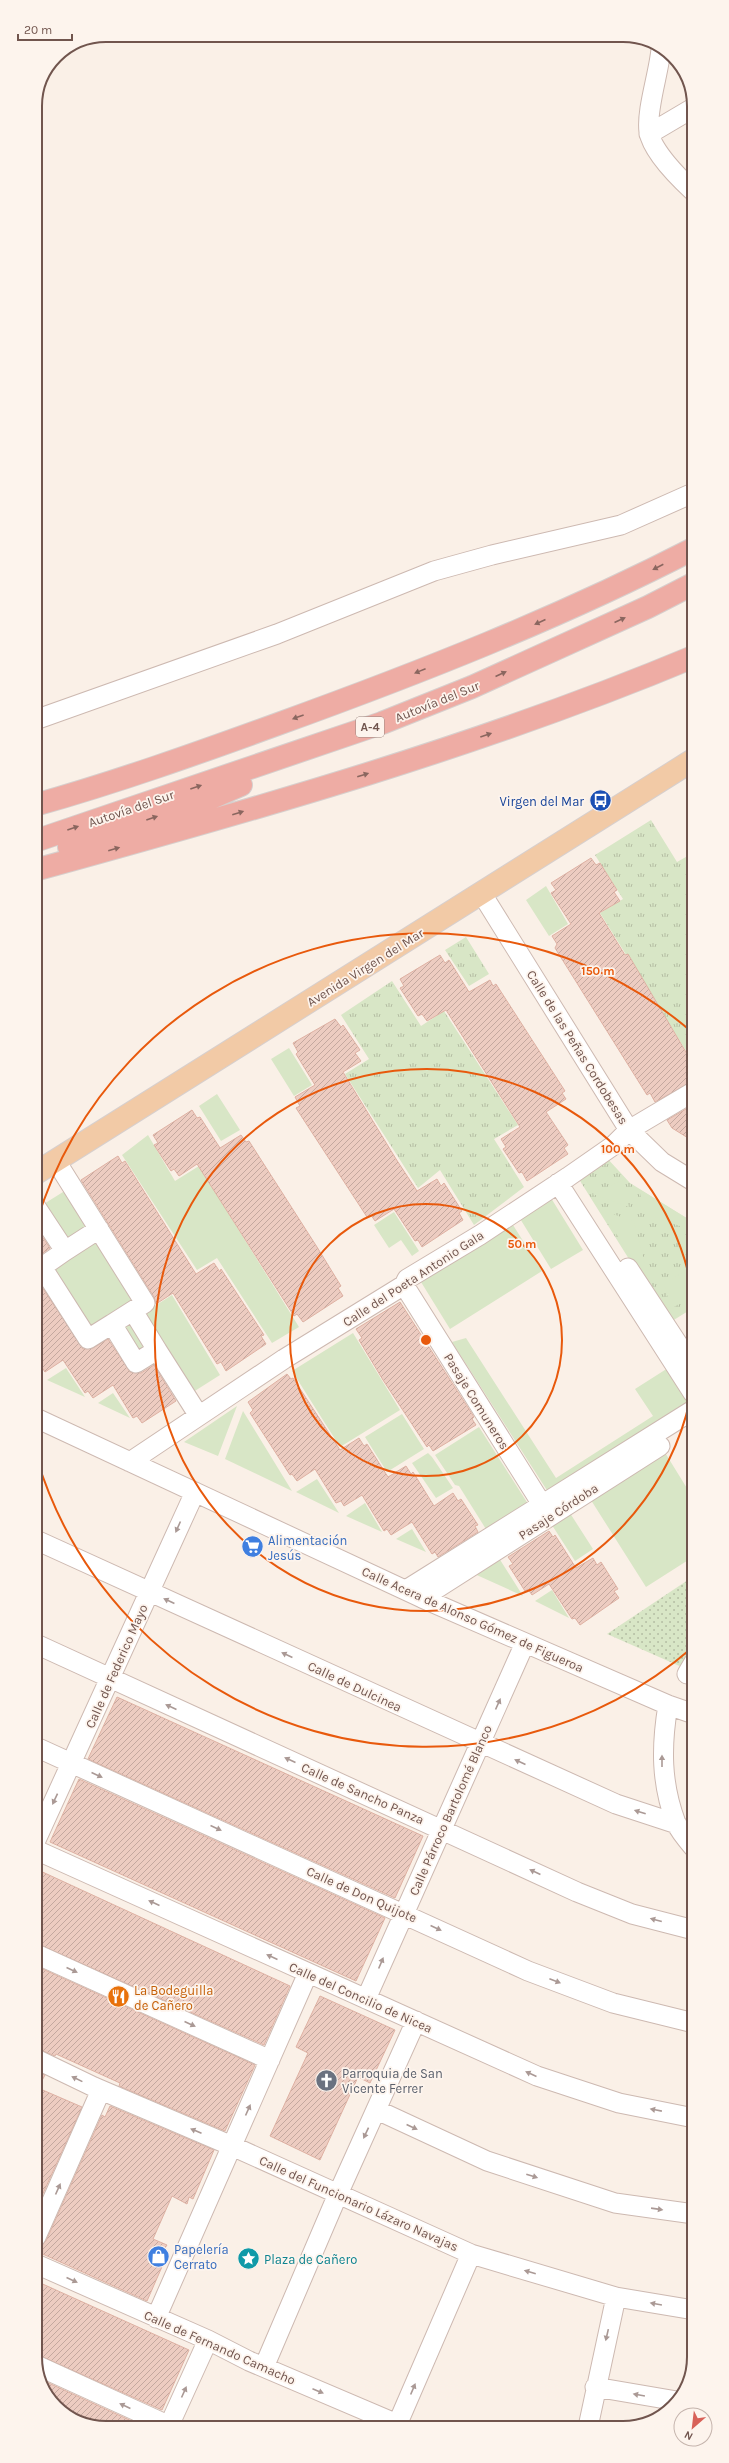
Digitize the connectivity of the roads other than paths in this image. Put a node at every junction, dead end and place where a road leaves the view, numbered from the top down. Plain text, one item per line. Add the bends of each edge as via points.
1 (660, 54) edge
2 (687, 112) edge
3 (649, 134) junction
4 (687, 185) edge
5 (687, 496) edge
6 (687, 552) edge
7 (687, 587) edge
8 (687, 659) edge
9 (42, 718) edge
10 (382, 723) junction
11 (687, 764) edge
12 (42, 803) edge
13 (42, 838) edge
14 (42, 856) edge
15 (42, 868) edge
16 (482, 894) junction
17 (687, 1096) edge
18 (629, 1130) junction
19 (56, 1161) junction
20 (42, 1169) edge
21 (687, 1177) edge
22 (563, 1180) junction
23 (42, 1216) edge
24 (99, 1229) junction
25 (65, 1251) junction
26 (404, 1285) junction
27 (133, 1311) junction
28 (112, 1324) junction
29 (157, 1350) junction
30 (687, 1358) edge
31 (687, 1383) edge
32 (687, 1414) edge
33 (199, 1416) junction
34 (42, 1421) edge
35 (687, 1428) edge
36 (130, 1462) junction
37 (195, 1492) junction
38 (546, 1510) junction
39 (42, 1543) edge
40 (149, 1592) junction
41 (414, 1594) junction
42 (525, 1643) junction
43 (42, 1647) edge
44 (110, 1679) junction
45 (668, 1706) junction
46 (687, 1712) edge
47 (480, 1744) junction
48 (42, 1750) edge
49 (72, 1764) junction
50 (677, 1824) junction
51 (42, 1827) edge
52 (442, 1828) junction
53 (687, 1838) edge
54 (42, 1853) edge
55 (403, 1913) junction
56 (687, 1928) edge
57 (42, 1957) edge
58 (308, 1973) junction
59 (366, 1999) junction
60 (416, 2021) junction
61 (687, 2021) edge
62 (270, 2060) junction
63 (42, 2062) edge
64 (101, 2090) junction
65 (376, 2110) junction
66 (687, 2117) edge
67 (232, 2146) junction
68 (338, 2194) junction
69 (687, 2213) edge
70 (42, 2223) edge
71 (471, 2254) junction
72 (42, 2267) edge
73 (616, 2297) junction
74 (687, 2309) edge
75 (156, 2318) junction
76 (208, 2340) junction
77 (264, 2367) junction
78 (43, 2368) edge
79 (596, 2387) junction
80 (669, 2401) edge
81 (157, 2421) edge
82 (173, 2421) edge
83 (388, 2421) edge
84 (402, 2421) edge
85 (589, 2421) edge

1 - 3 street via 648,121
2 - 3 street
3 - 4 street via 670,169
5 - 9 street via 621,525 434,571 277,634
6 -> 12 highway via 635,579 524,629 371,691 218,746
10 -> 7 highway, Autovía del Sur / A-4 via 472,687
15 -> 8 highway via 198,825 409,761 533,719
13 -> 10 highway, Autovía del Sur / A-4
14 -> 10 highway via 209,799
11 - 16 main road, Avenida Virgen del Mar
16 - 18 street, Calle de las Peñas Cordobesas
16 - 19 main road, Avenida Virgen del Mar
17 - 18 street, Calle del Poeta Antonio Gala
18 - 21 street, Calle de las Peñas Cordobesas via 662,1162
18 - 22 street, Calle del Poeta Antonio Gala via 614,1145
19 - 20 main road, Avenida Virgen del Mar
19 - 24 street
22 - 26 street, Calle del Poeta Antonio Gala via 407,1279
22 - 30 street
22 - 31 street
23 - 25 street
24 - 25 street
24 - 27 street via 145,1303
25 - 28 street via 42,1267 88,1339
26 - 33 street, Calle del Poeta Antonio Gala via 309,1343
26 - 38 street, Pasaje Comuneros
27 - 28 street
27 - 29 street
28 - 29 street via 136,1363
29 - 33 street
32 - 38 street
33 - 36 street, Calle del Poeta Antonio Gala
34 - 36 street, Calle Acera de Alonso Gómez de Figueroa
35 - 38 street, Pasaje Córdoba
36 - 37 street, Calle Acera de Alonso Gómez de Figueroa
37 -> 40 street, Calle de Federico Mayo
37 - 41 street, Calle Acera de Alonso Gómez de Figueroa
38 - 41 street
39 - 40 street, Calle de Dulcinea
40 - 44 street, Calle de Federico Mayo
47 -> 40 street, Calle de Dulcinea
41 - 42 street, Calle Acera de Alonso Gómez de Figueroa
42 - 45 street, Calle Acera de Alonso Gómez de Figueroa
47 -> 42 street, Calle Párroco Bartolomé Blanco
43 - 44 street, Calle de Sancho Panza
44 - 49 street, Calle de Federico Mayo
52 -> 44 street, Calle de Sancho Panza
45 - 46 street, Calle Acera de Alonso Gómez de Figueroa
50 -> 45 street via 662,1771 662,1737
50 -> 47 street, Calle de Dulcinea via 616,1804
47 - 52 street, Calle Párroco Bartolomé Blanco
48 - 49 street, Calle de Don Quijote
49 -> 51 street, Calle de Federico Mayo
49 -> 55 street, Calle de Don Quijote
50 - 53 street
52 - 55 street, Calle Párroco Bartolomé Blanco
56 -> 52 street, Calle de Sancho Panza via 632,1914 577,1892
58 -> 54 street, Calle del Concilio de Nicea
59 -> 55 street, Calle Párroco Bartolomé Blanco
55 -> 61 street, Calle de Don Quijote via 528,1971 606,2000
57 -> 62 street
58 - 59 street, Calle del Concilio de Nicea
58 - 62 street
59 - 60 street, Calle del Concilio de Nicea
60 - 65 street
66 -> 60 street, Calle del Concilio de Nicea via 619,2103 537,2076
67 -> 62 street
64 -> 63 street, Calle del Funcionario Lázaro Navajas
67 -> 64 street, Calle del Funcionario Lázaro Navajas
70 -> 64 street
65 -> 68 street
65 -> 69 street via 495,2164 614,2203
67 - 68 street, Calle del Funcionario Lázaro Navajas
67 - 75 street
68 - 71 street, Calle del Funcionario Lázaro Navajas
68 - 77 street
73 -> 71 street, Calle del Funcionario Lázaro Navajas
84 -> 71 street
72 -> 75 street, Calle de Fernando Camacho
74 -> 73 street, Calle del Funcionario Lázaro Navajas
73 -> 79 street
75 - 76 street, Calle de Fernando Camacho
76 - 77 street, Calle de Fernando Camacho
82 -> 76 street
77 -> 83 street, Calle de Fernando Camacho
81 -> 78 street
80 -> 79 street
79 - 85 street

